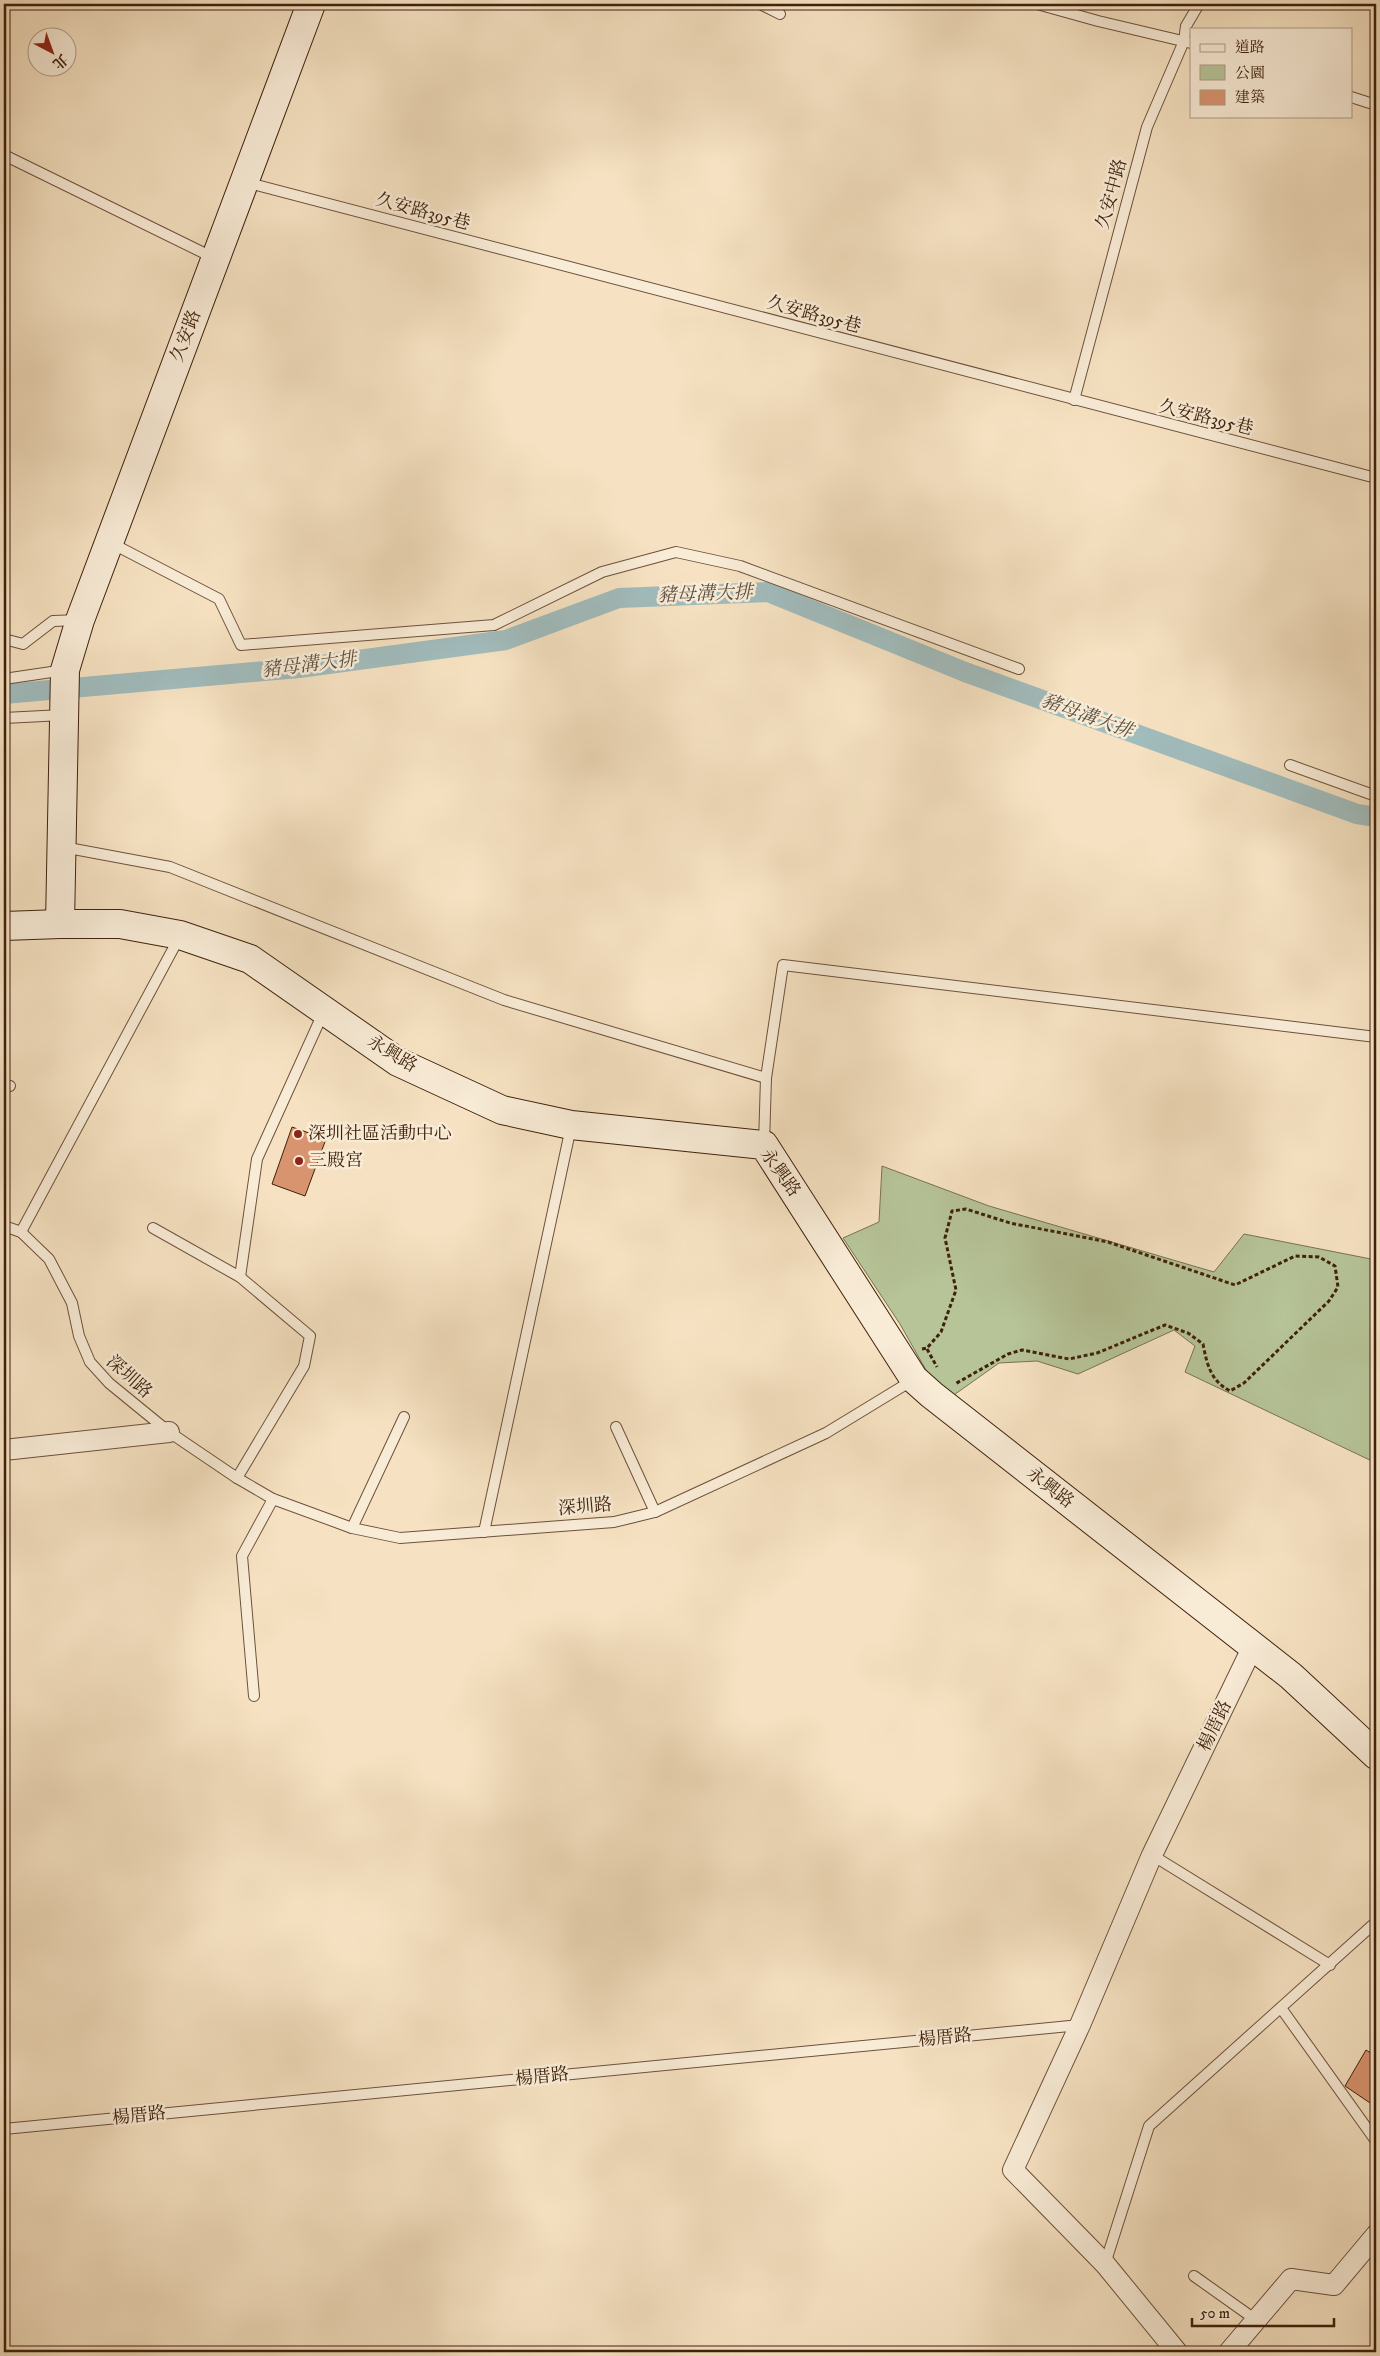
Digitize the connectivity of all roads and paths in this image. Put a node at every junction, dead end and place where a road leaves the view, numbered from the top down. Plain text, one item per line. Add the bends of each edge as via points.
1 (311, 4) edge
2 (760, 4) edge
3 (1037, 4) edge
4 (1199, 4) edge
5 (780, 14) dead end
6 (1188, 42) edge
7 (1352, 97) edge
8 (1376, 105) edge
9 (4, 155) edge
10 (244, 182) junction
11 (215, 259) junction
12 (1074, 400) junction
13 (1376, 478) edge
14 (109, 542) junction
15 (80, 620) junction
16 (4, 639) edge
17 (1019, 669) dead end
18 (65, 670) junction
19 (4, 679) edge
20 (64, 715) junction
21 (4, 718) edge
22 (1290, 765) dead end
23 (1376, 796) edge
24 (62, 847) junction
25 (60, 924) junction
26 (4, 926) edge
27 (180, 936) junction
28 (324, 1010) junction
29 (1376, 1037) edge
30 (766, 1078) junction
31 (571, 1125) junction
32 (764, 1145) junction
33 (4, 1226) edge
34 (154, 1228) dead end
35 (21, 1232) junction
36 (240, 1278) junction
37 (899, 1353) junction
38 (923, 1387) junction
39 (404, 1417) dead end
40 (616, 1427) dead end
41 (169, 1432) junction
42 (4, 1450) edge
43 (237, 1478) junction
44 (273, 1499) junction
45 (655, 1512) junction
46 (352, 1528) junction
47 (484, 1532) junction
48 (1253, 1646) junction
49 (254, 1696) dead end
50 (1376, 1755) edge
51 (1152, 1855) junction
52 (1376, 1922) edge
53 (1330, 1965) junction
54 (1281, 2008) junction
55 (1080, 2025) junction
56 (4, 2129) edge
57 (1376, 2142) edge
58 (1376, 2235) edge
59 (1105, 2264) junction
60 (1194, 2276) dead end
61 (1256, 2320) junction
62 (1177, 2352) edge
63 (1229, 2352) edge

1 - 10 street, 久安路
2 - 5 lane
3 - 6 lane
4 - 6 lane, 久安中路 via 1186,26
6 - 12 lane, 久安中路 via 1147,127
7 - 8 lane
9 - 11 lane
10 - 11 street, 久安路
10 - 12 lane, 久安路395巷
11 - 14 street, 久安路
12 - 13 lane, 久安路395巷
14 - 15 street, 久安路
14 - 17 lane via 219,598 240,645 494,625 602,572 676,552 740,566
15 - 16 lane via 53,622 23,644
15 - 18 street, 久安路
18 - 19 lane
18 - 20 street, 久安路
20 - 21 lane
20 - 24 street, 久安路
22 - 23 lane
24 - 25 street, 久安路
24 - 30 lane via 170,867 504,1000
25 - 26 street, 永興路
25 - 27 street, 永興路 via 120,924
27 - 28 street, 永興路 via 250,959
27 - 35 lane
28 - 31 street, 永興路 via 407,1066 502,1110
28 - 36 lane via 257,1159
29 - 30 lane via 783,965
30 - 32 lane
31 - 32 street, 永興路
31 - 47 lane
32 - 37 street, 永興路
33 - 35 lane, 深圳路
34 - 36 lane
35 - 41 lane, 深圳路 via 49,1259 72,1303 79,1336 90,1362 109,1383
36 - 43 lane via 310,1336 304,1366
37 - 38 street, 永興路
37 - 38 path via 927,1348 941,1332 956,1290 945,1238 952,1211 959,1209 1010,1223 1108,1242 1235,1286 1295,1256 1319,1257 1335,1266 1338,1287 1328,1301 1244,1383 1230,1391 1218,1384 1207,1362 1203,1344 1188,1333 1166,1325 1097,1353 1069,1359 1022,1350 1008,1354 968,1379
38 - 45 lane, 深圳路
38 - 48 street, 永興路
39 - 46 lane
40 - 45 lane
41 - 42 street
41 - 43 lane, 深圳路
43 - 44 lane, 深圳路
44 - 46 lane, 深圳路
44 - 49 lane via 242,1556
45 - 47 lane, 深圳路 via 614,1522
46 - 47 lane, 深圳路 via 400,1538
48 - 50 street, 永興路
48 - 51 street, 楊厝路
51 - 53 lane
51 - 55 street, 楊厝路
52 - 53 lane
53 - 54 lane
54 - 57 lane
54 - 59 lane via 1149,2126
55 - 56 lane, 楊厝路
55 - 59 street, 楊厝路 via 1013,2170
58 - 61 street via 1334,2285 1291,2278
59 - 62 street, 楊厝路
60 - 61 lane
61 - 63 street

